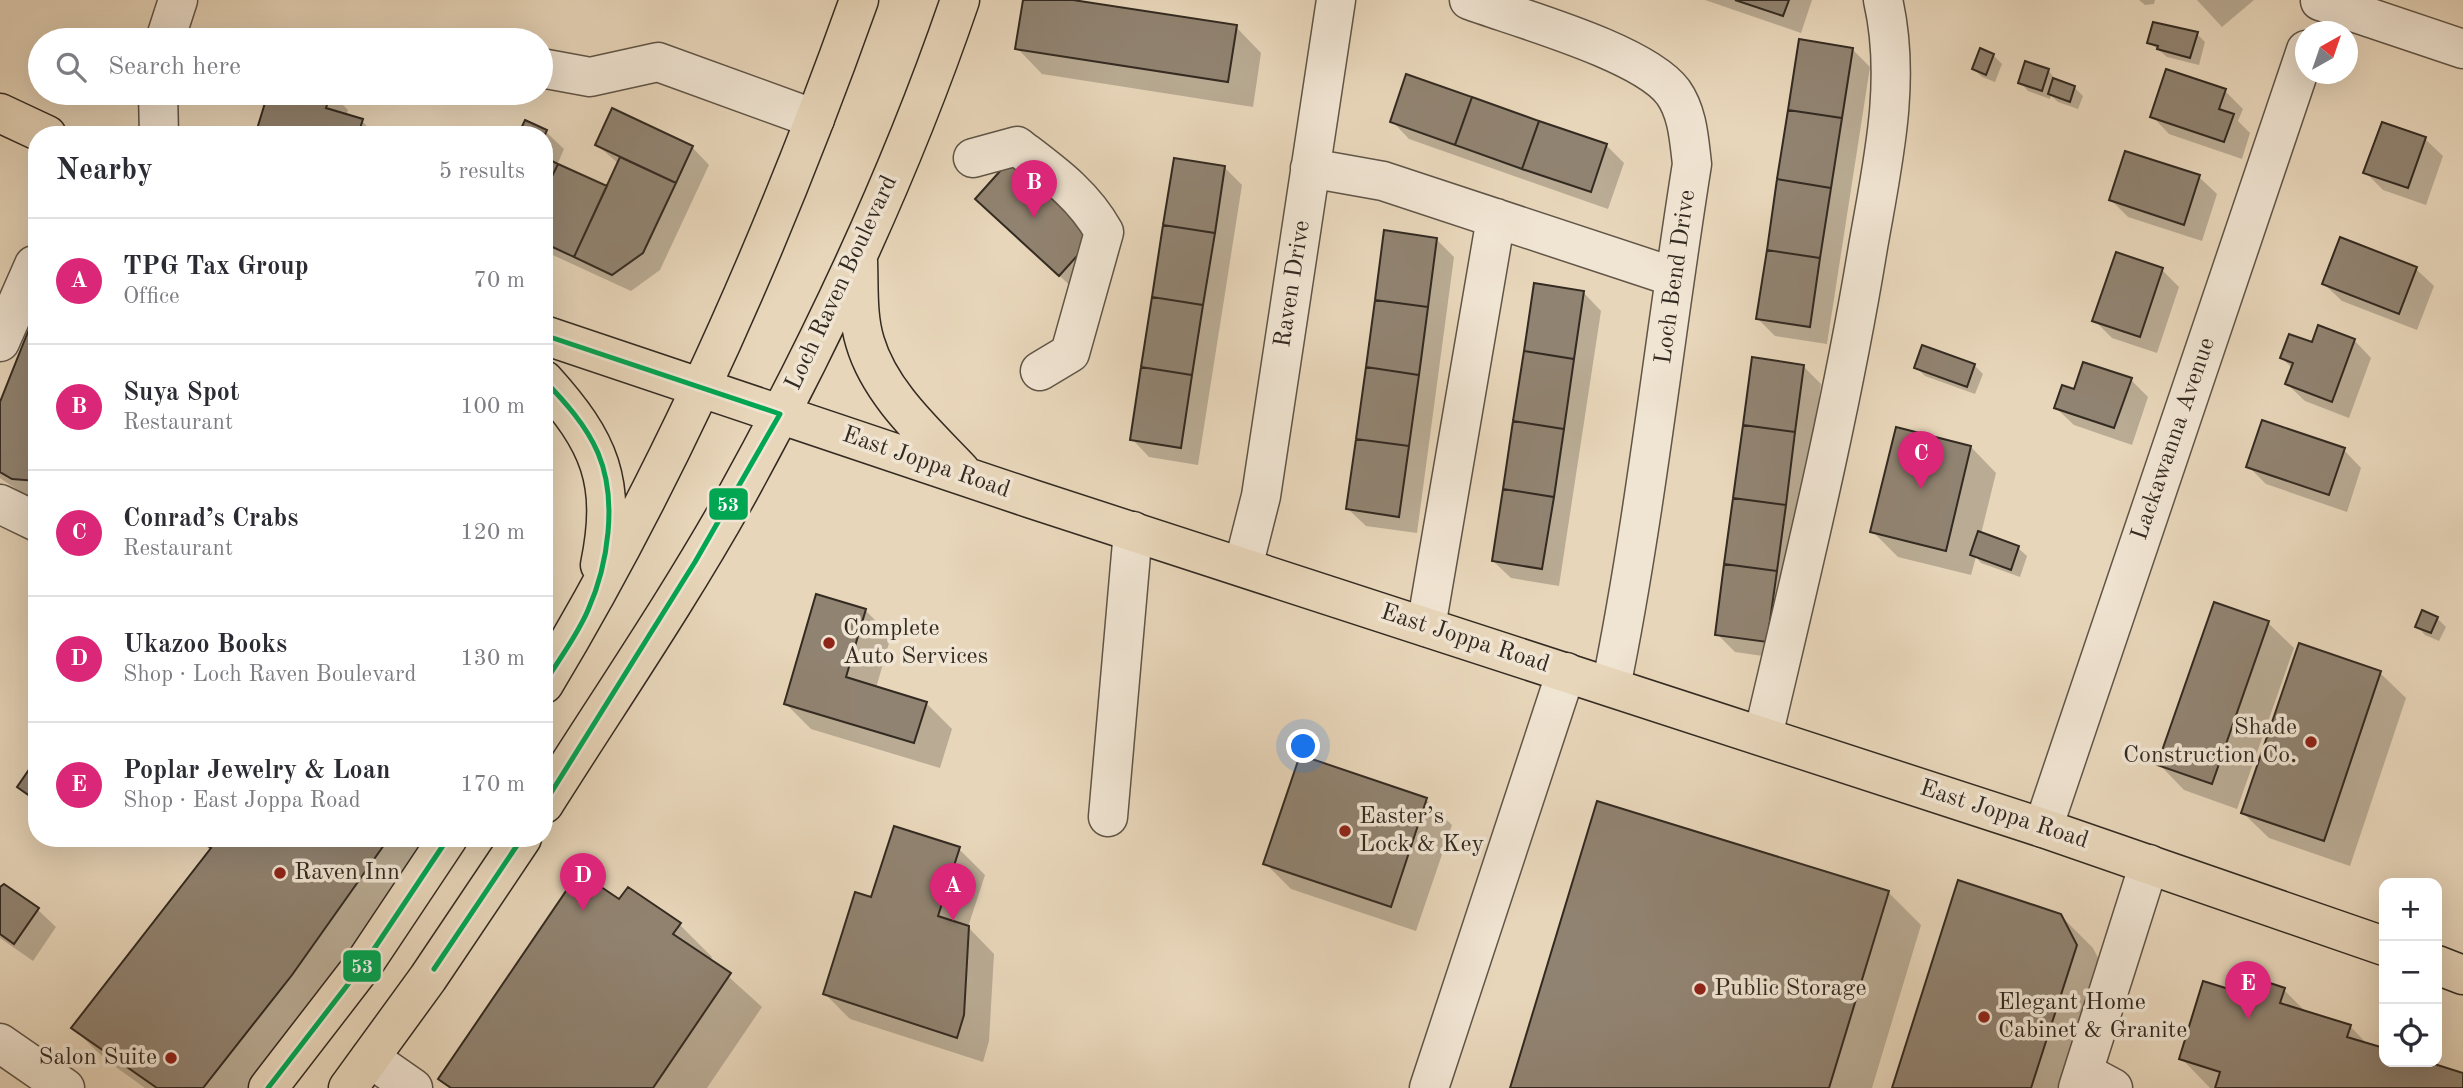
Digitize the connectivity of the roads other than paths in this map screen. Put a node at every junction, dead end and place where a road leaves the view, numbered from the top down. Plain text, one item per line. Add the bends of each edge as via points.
1 (178, 0) edge
2 (859, 0) edge
3 (960, 0) edge
4 (1336, 0) edge
5 (1469, 0) edge
6 (1883, 0) edge
7 (2317, 11) edge
8 (169, 28) edge
9 (2463, 49) edge
10 (553, 70) edge
11 (2295, 80) edge
12 (158, 105) edge
13 (0, 113) edge
14 (815, 119) junction
15 (28, 126) edge
16 (159, 126) edge
17 (973, 158) dead end
18 (1310, 168) junction
19 (1496, 218) junction
20 (858, 256) junction
21 (1674, 277) junction
22 (28, 282) edge
23 (553, 338) edge
24 (0, 342) edge
25 (1040, 372) dead end
26 (703, 388) junction
27 (553, 390) edge
28 (780, 414) junction
29 (968, 477) junction
30 (0, 504) edge
31 (28, 518) edge
32 (1133, 531) junction
33 (1243, 567) junction
34 (592, 601) junction
35 (1426, 627) junction
36 (553, 668) edge
37 (1566, 673) junction
38 (1611, 687) junction
39 (1763, 736) junction
40 (553, 790) edge
41 (1108, 817) dead end
42 (2043, 828) junction
43 (442, 847) edge
44 (516, 847) edge
45 (2149, 864) junction
46 (2379, 944) edge
47 (2442, 967) edge
48 (2463, 975) edge
49 (0, 1043) edge
50 (370, 1058) junction
51 (2092, 1083) edge
52 (49, 1084) edge
53 (268, 1088) edge
54 (348, 1088) edge
55 (413, 1088) edge
56 (1429, 1088) edge

1 - 8 street
2 - 14 main road
3 - 20 main road, Loch Raven Boulevard
4 - 18 street, Raven Drive
5 - 21 street, Loch Bend Drive via 1623,58 1652,74 1673,93 1688,125 1692,164
6 - 39 street via 1891,34 1889,120 1848,367
7 - 9 street
10 - 14 street via 590,77 658,62
11 - 42 street, Lackawanna Avenue
12 - 16 street
13 - 15 main road
14 - 26 main road
17 - 25 street via 1017,146 1067,183 1104,232 1070,353
18 - 19 street via 1383,181
18 - 33 street, Raven Drive via 1261,496
19 - 21 street
19 - 35 street
20 - 28 main road, Loch Raven Boulevard
20 - 29 main road via 860,321 886,387
21 - 38 street, Loch Bend Drive via 1655,431
22 - 24 street
23 - 26 main road, East Joppa Road
26 - 28 main road, East Joppa Road
26 - 34 main road
27 - 34 main road via 573,413 602,464 607,530
28 - 29 main road, East Joppa Road
28 - 40 main road, Loch Raven Boulevard via 737,494
29 - 32 main road, East Joppa Road
30 - 31 street
32 - 33 main road, East Joppa Road
32 - 41 street
33 - 35 main road, East Joppa Road
34 - 36 main road
35 - 37 main road, East Joppa Road
37 - 38 main road, East Joppa Road
37 - 56 street
38 - 39 main road, East Joppa Road
39 - 42 main road, East Joppa Road
42 - 45 main road, East Joppa Road
43 - 53 main road via 366,961
44 - 50 main road
45 - 46 main road, East Joppa Road
45 - 51 street
47 - 48 main road
49 - 52 street
50 - 54 main road
50 - 55 street

